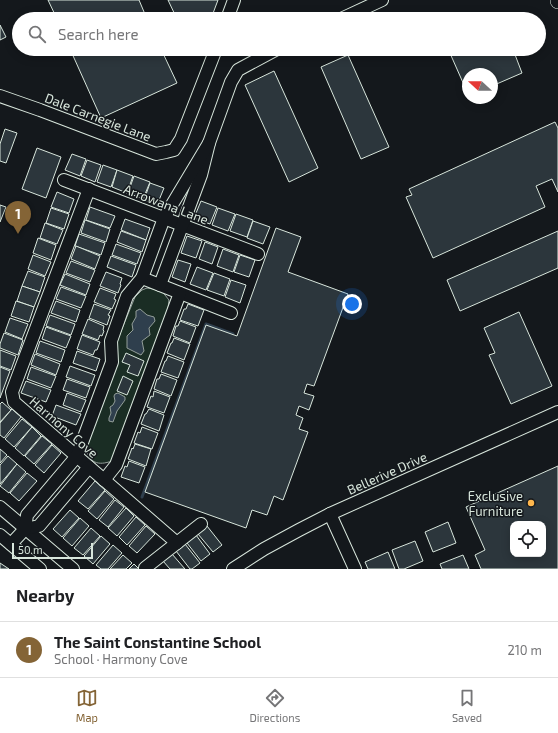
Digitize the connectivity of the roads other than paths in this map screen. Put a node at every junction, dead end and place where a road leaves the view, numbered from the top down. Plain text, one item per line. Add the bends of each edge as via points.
1 (234, 0) edge
2 (382, 0) edge
3 (230, 12) edge
4 (355, 12) edge
5 (213, 56) edge
6 (264, 56) edge
7 (0, 96) edge
8 (209, 143) junction
9 (64, 180) dead end
10 (89, 189) junction
11 (164, 218) junction
12 (183, 225) junction
13 (258, 254) dead end
14 (142, 278) junction
15 (160, 286) junction
16 (180, 293) junction
17 (231, 313) dead end
18 (558, 412) edge
19 (77, 456) junction
20 (89, 467) junction
21 (104, 480) junction
22 (0, 507) edge
23 (330, 514) junction
24 (201, 524) dead end
25 (25, 528) junction
26 (0, 535) edge
27 (177, 543) junction
28 (11, 544) junction
29 (145, 568) edge
30 (40, 569) edge
31 (73, 569) edge
32 (233, 569) edge
33 (355, 569) edge

1 - 3 street
2 - 4 street
5 - 7 street, Dale Carnegie Lane via 174,150 156,154
6 - 8 street via 238,70 231,82
8 - 11 street
8 - 12 street via 201,175
9 - 10 street, Arrowana Lane
10 - 11 street, Arrowana Lane
10 - 19 street, Harmony Cove via 12,392 14,402
11 - 12 street, Arrowana Lane
11 - 14 street
12 - 13 street, Arrowana Lane
12 - 15 street
14 - 15 street
14 - 19 street via 127,296 111,341 112,362
15 - 16 street
16 - 17 street
16 - 21 street via 116,465
18 - 23 street, Bellerive Drive
19 - 20 street, Harmony Cove
19 - 25 street via 27,515
20 - 21 street, Harmony Cove
20 - 25 street via 39,526
21 - 27 street, Harmony Cove
22 - 25 street
23 - 32 street, Bellerive Drive via 264,549
23 - 33 street
24 - 27 street
25 - 28 street
25 - 31 street
26 - 28 street
27 - 29 street
28 - 30 street

